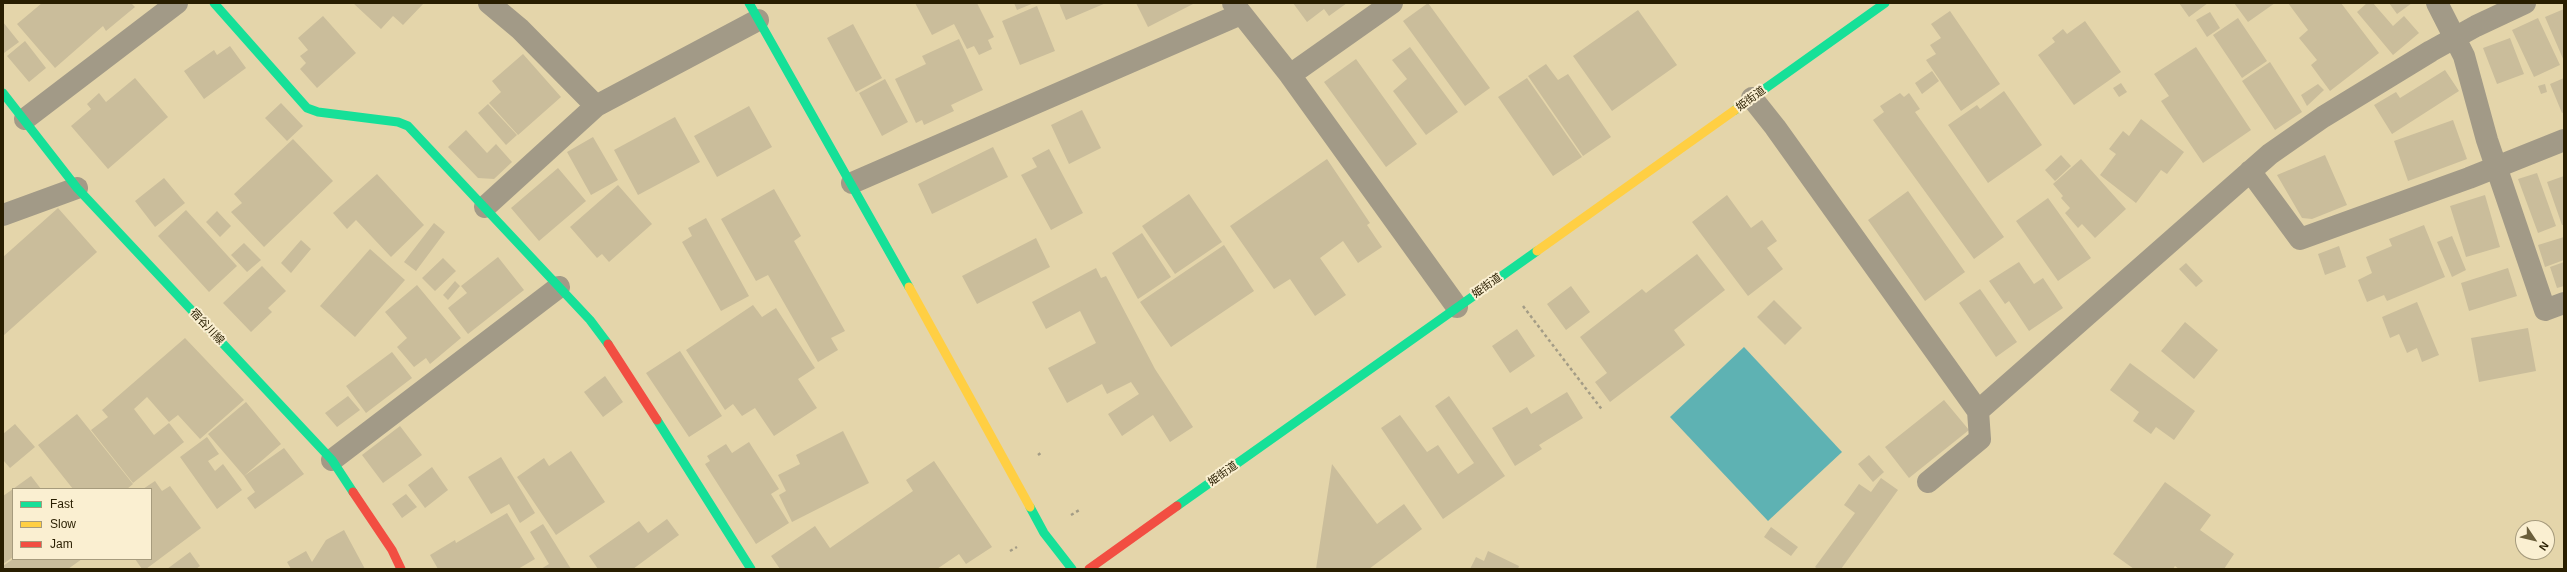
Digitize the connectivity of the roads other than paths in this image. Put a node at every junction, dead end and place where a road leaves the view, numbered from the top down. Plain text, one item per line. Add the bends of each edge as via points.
1 (177, 3) edge
2 (214, 3) edge
3 (489, 3) edge
4 (1392, 3) edge
5 (1885, 3) edge
6 (2437, 3) edge
7 (2525, 3) edge
8 (1237, 9) edge
9 (754, 12) edge
10 (2456, 37) junction
11 (1290, 75) junction
12 (3, 93) edge
13 (1752, 98) junction
14 (596, 106) junction
15 (25, 119) junction
16 (2564, 140) edge
17 (2497, 166) junction
18 (2250, 171) junction
19 (852, 183) junction
20 (77, 188) junction
21 (485, 207) junction
22 (3, 215) edge
23 (559, 287) junction
24 (2564, 303) edge
25 (1457, 307) junction
26 (1978, 411) junction
27 (332, 460) junction
28 (1928, 482) dead end
29 (401, 569) edge
30 (751, 569) edge
31 (1072, 569) edge
32 (1090, 569) edge

1 - 15 street
2 - 21 main road via 307,108 318,112 398,122 408,126
3 - 14 street via 520,29
4 - 11 street
5 - 13 main road, 姫街道
6 - 10 street
7 - 10 street
8 - 11 street
8 - 19 street
9 - 14 street
9 - 19 main road
10 - 17 street via 2464,56 2486,140
10 - 18 street via 2323,117
11 - 25 street
12 - 15 main road, 宿谷川線
13 - 25 main road, 姫街道
13 - 26 street
14 - 21 street
15 - 20 main road, 宿谷川線
16 - 17 street
17 - 18 street via 2300,239
17 - 24 street via 2545,310
18 - 26 street
19 - 31 main road via 1044,532
20 - 22 street
20 - 27 main road, 宿谷川線
21 - 23 main road
23 - 27 street
23 - 30 main road via 605,339
25 - 32 main road, 姫街道
26 - 28 street via 1980,439
27 - 29 main road, 宿谷川線 via 392,550

